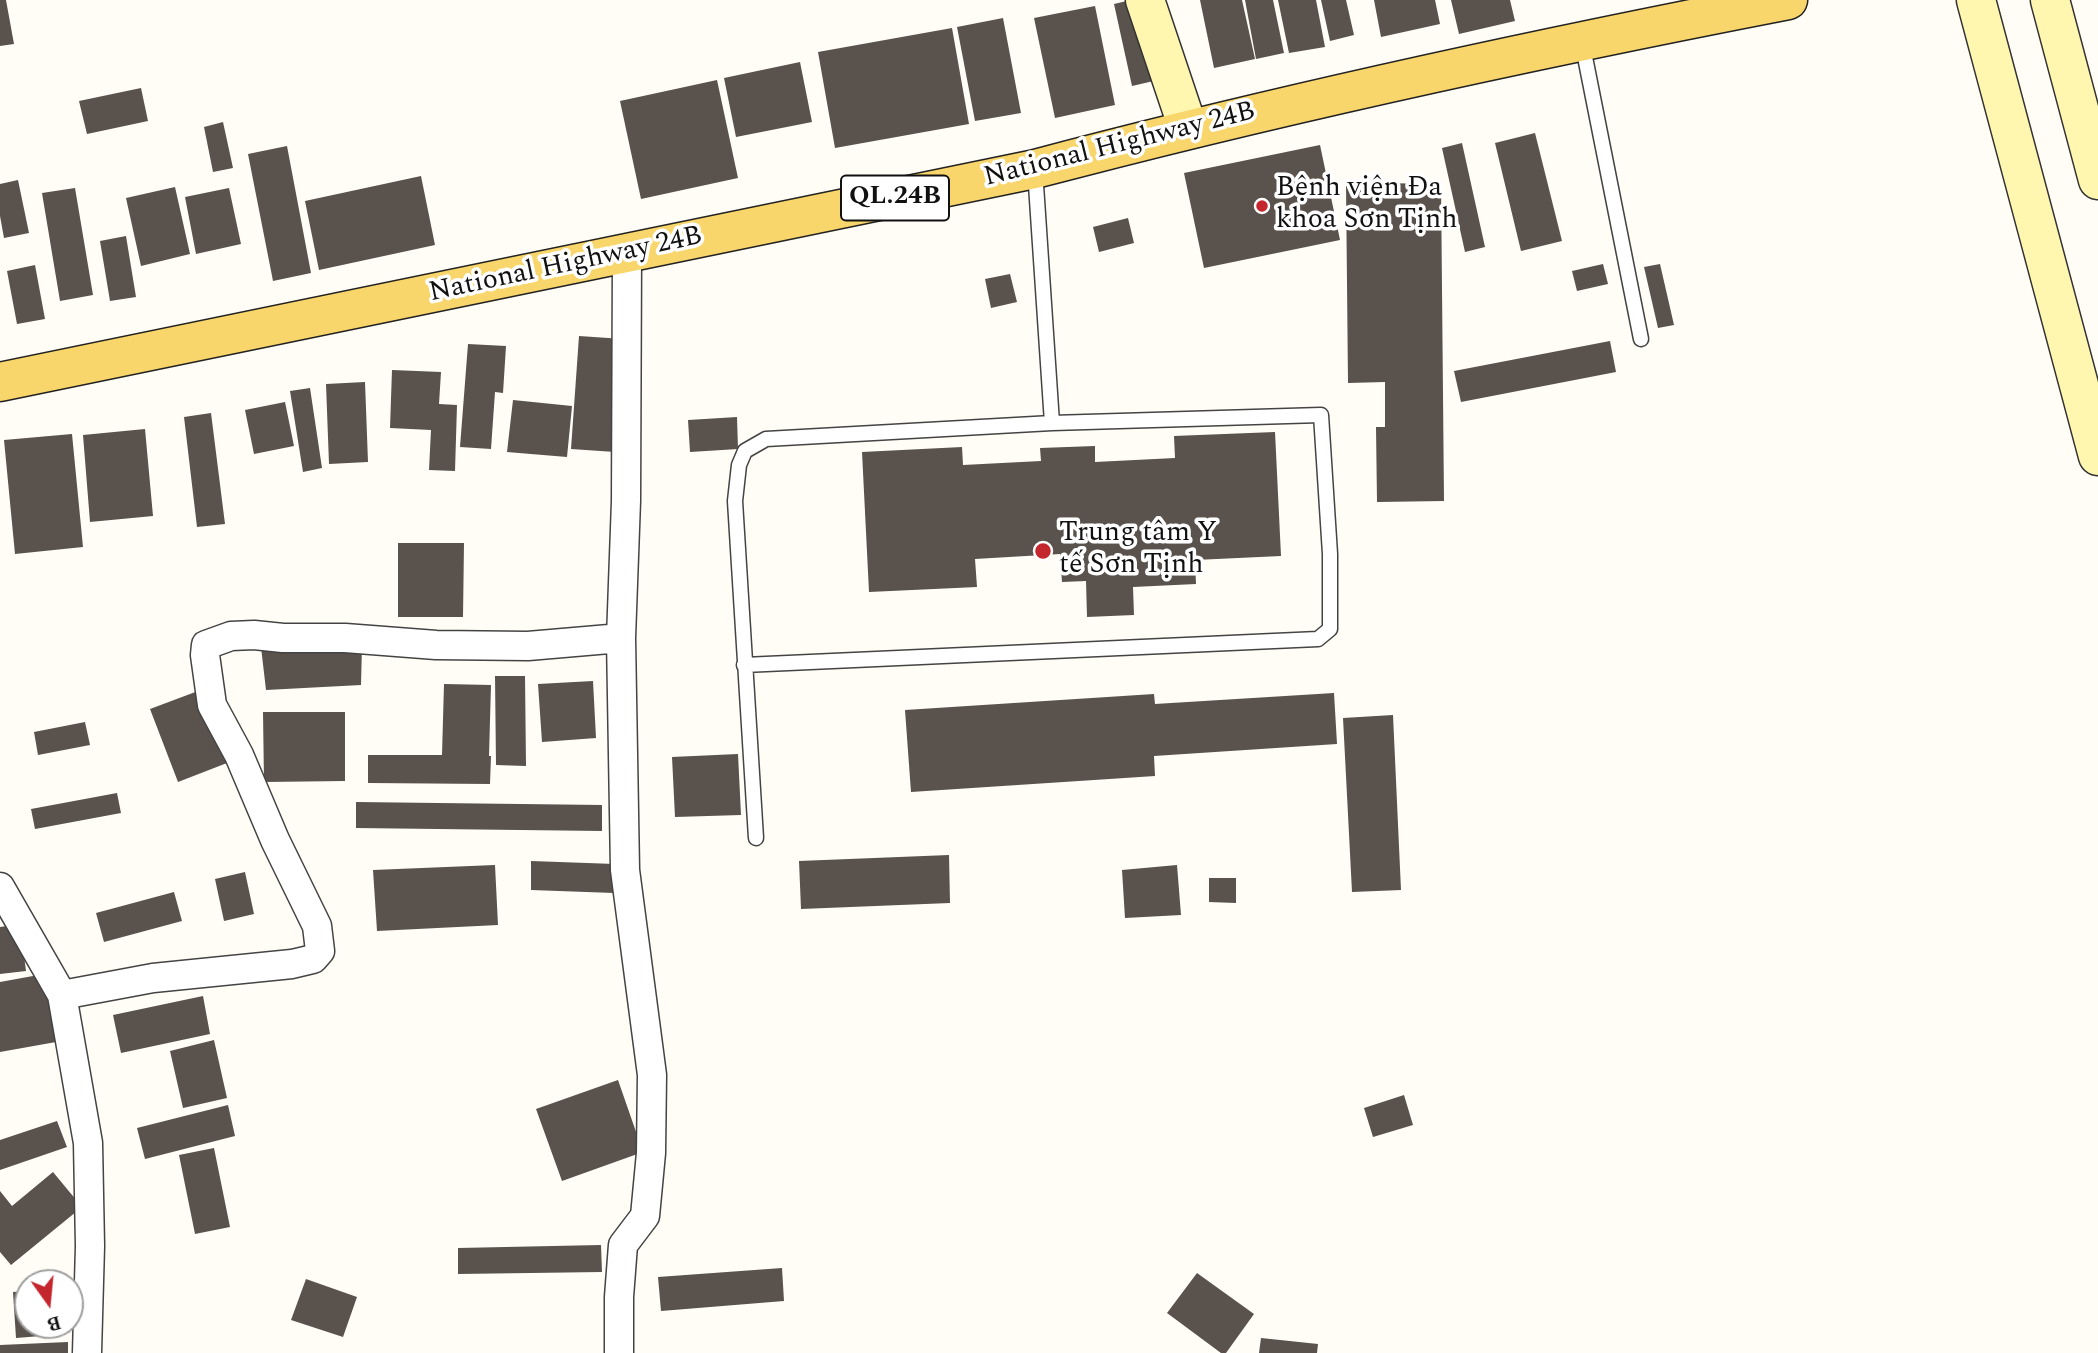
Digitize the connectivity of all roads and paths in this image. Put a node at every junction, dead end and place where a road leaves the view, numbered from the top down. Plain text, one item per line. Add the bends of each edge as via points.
1 (1145, 0) edge
2 (1787, 0) edge
3 (1976, 0) edge
4 (2049, 0) edge
5 (1582, 40) junction
6 (1188, 128) junction
7 (1035, 169) junction
8 (2098, 180) edge
9 (627, 254) junction
10 (1641, 339) dead end
11 (0, 382) edge
12 (1052, 423) junction
13 (2098, 456) edge
14 (621, 638) junction
15 (744, 665) junction
16 (756, 838) dead end
17 (0, 887) edge
18 (62, 995) junction
19 (86, 1353) edge
20 (619, 1353) edge

1 - 6 main road
2 - 5 main road, National Highway 24B / QL.24B
3 - 13 main road
4 - 8 main road
5 - 6 main road, National Highway 24B / QL.24B
5 - 10 lane
6 - 7 main road, National Highway 24B / QL.24B
7 - 9 main road, National Highway 24B / QL.24B
7 - 12 lane
9 - 11 main road, National Highway 24B / QL.24B
9 - 14 street
12 - 15 lane via 766,439 745,451 735,500
12 - 15 lane via 1321,415 1330,629 1318,639
14 - 18 street via 528,646 254,635 231,636 206,645 212,705 317,926 320,951 313,959 292,964 153,978
14 - 20 street via 625,870 652,1075 645,1216 623,1245
15 - 16 lane
17 - 18 street
18 - 19 street via 88,1143

